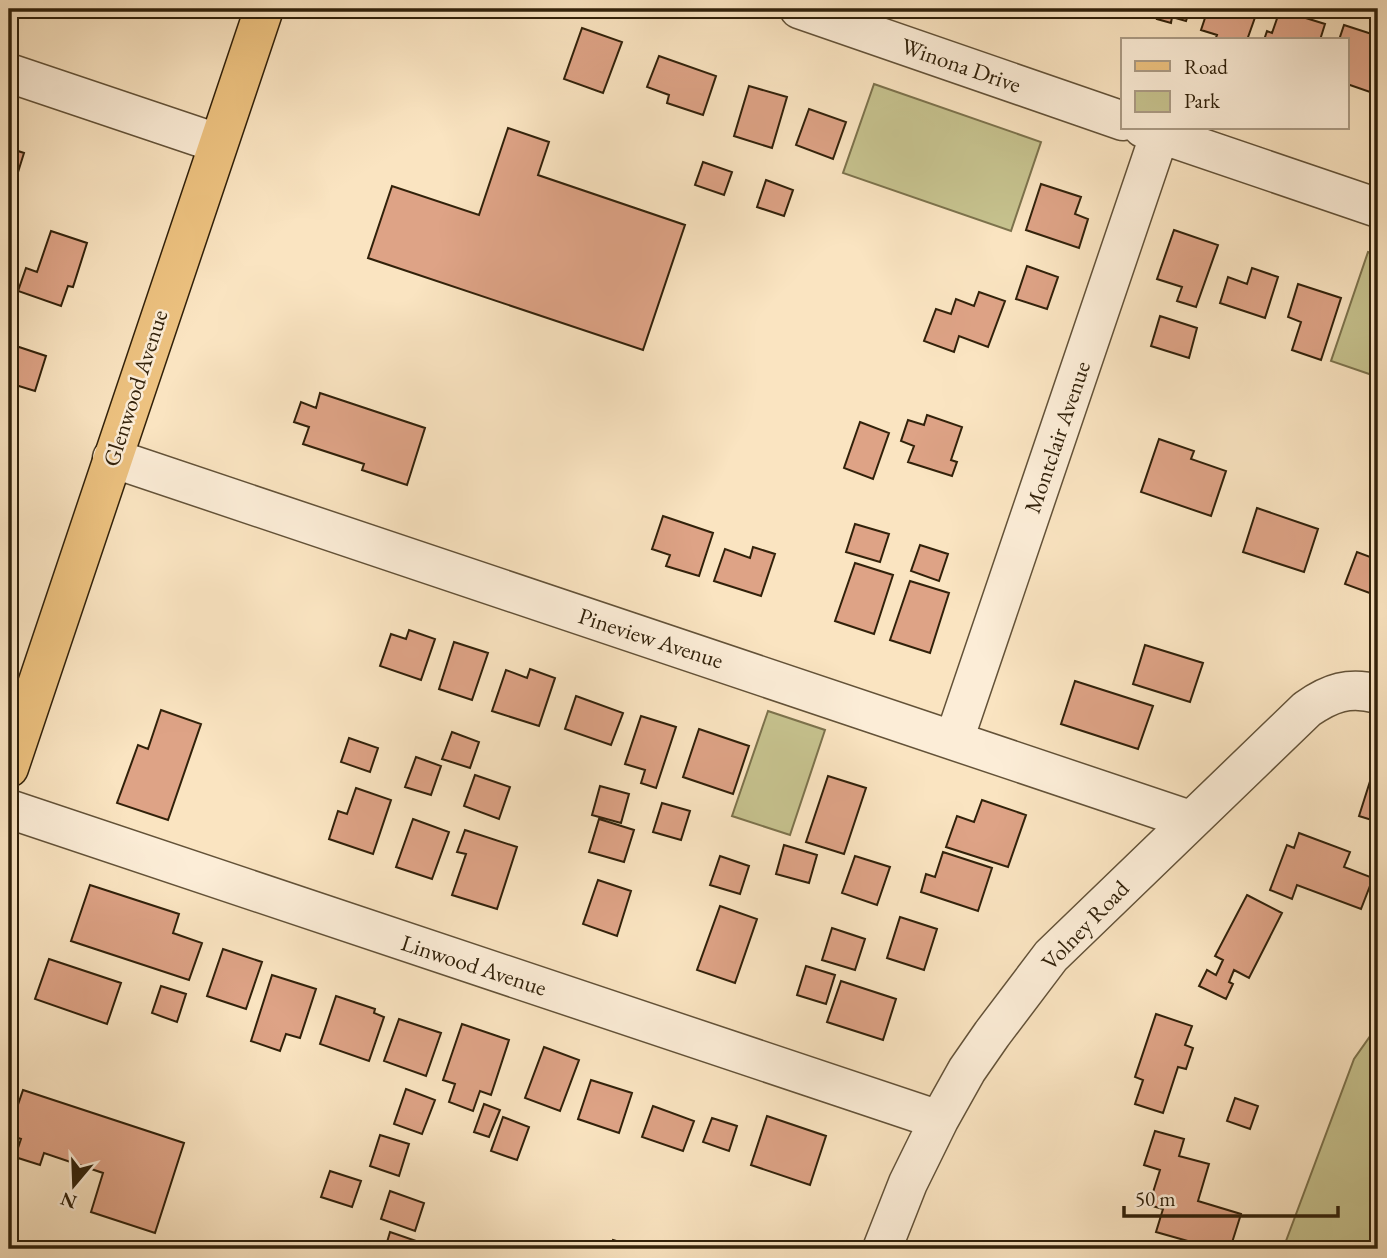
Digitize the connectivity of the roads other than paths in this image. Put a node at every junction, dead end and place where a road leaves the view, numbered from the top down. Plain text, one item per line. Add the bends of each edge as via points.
1 (264, 9) edge
2 (799, 9) edge
3 (9, 73) edge
4 (1121, 120) edge
5 (1152, 131) edge
6 (217, 142) junction
7 (1378, 208) edge
8 (112, 458) junction
9 (1378, 694) edge
10 (954, 740) junction
11 (9, 768) edge
12 (9, 809) edge
13 (1190, 820) junction
14 (939, 1120) junction
15 (882, 1249) edge

1 - 6 main road, Glenwood Avenue
2 - 4 street, Winona Drive
3 - 6 street
5 - 7 street
5 - 10 street, Montclair Avenue
6 - 8 main road, Glenwood Avenue
8 - 10 street, Pineview Avenue
8 - 11 main road, Glenwood Avenue
9 - 13 street, Volney Road via 1343,691 1315,704
10 - 13 street, Pineview Avenue
12 - 14 street, Linwood Avenue
13 - 14 street, Volney Road via 1051,956 967,1070
14 - 15 street, Volney Road

